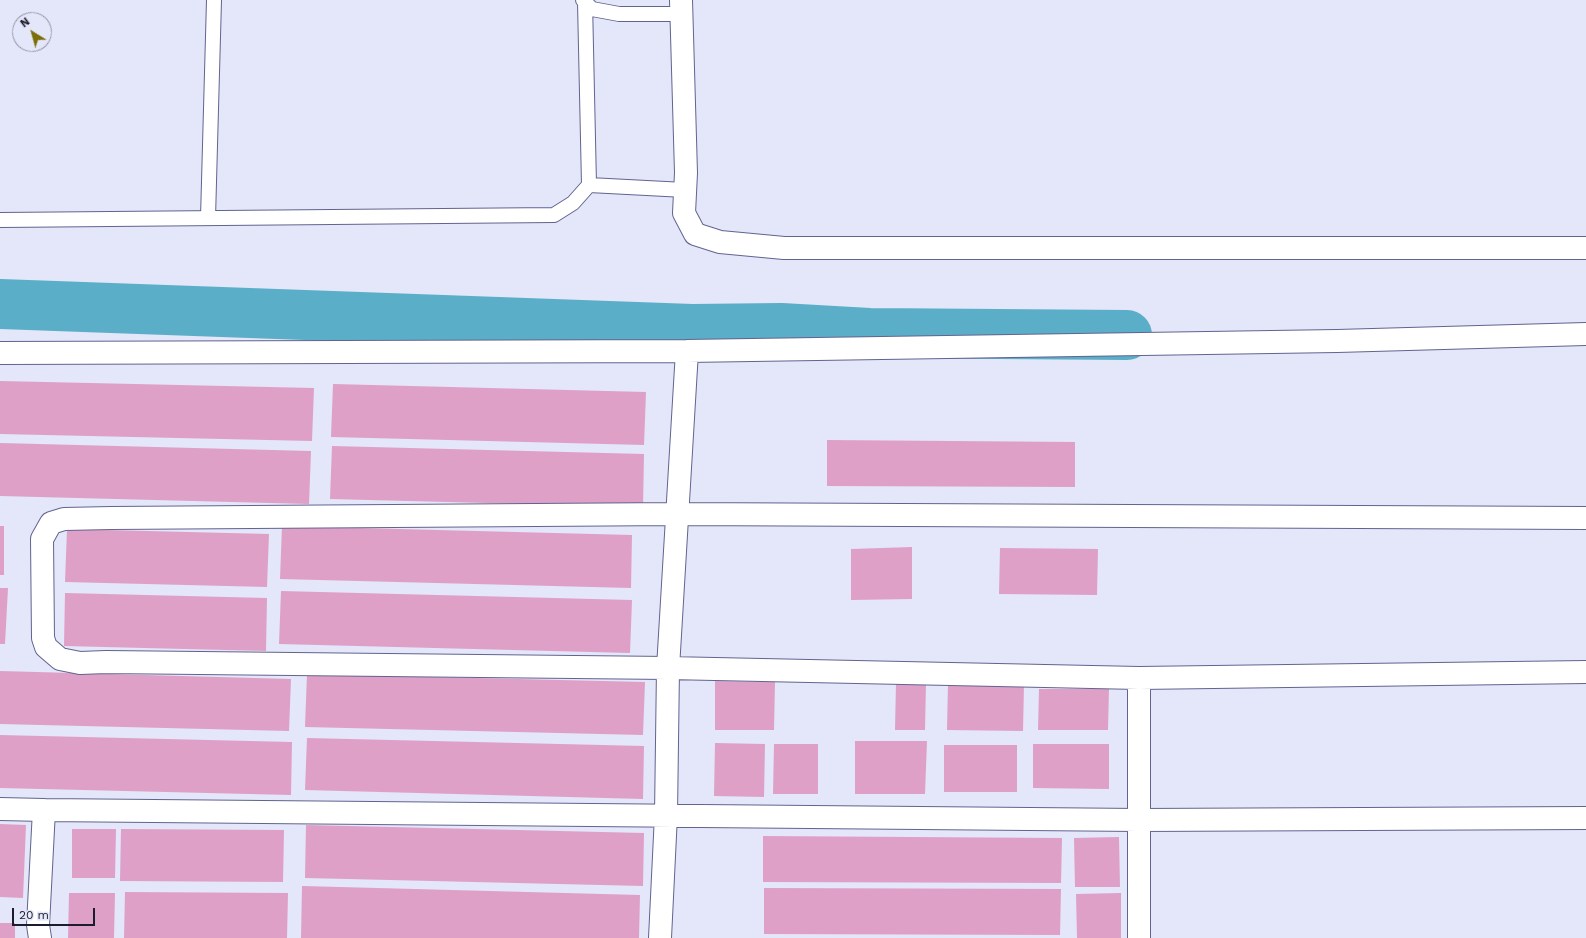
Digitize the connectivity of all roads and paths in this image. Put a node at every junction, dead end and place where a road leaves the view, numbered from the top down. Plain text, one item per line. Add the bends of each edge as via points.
1 (214, 0) edge
2 (584, 1) edge
3 (675, 10) edge
4 (589, 186) junction
5 (685, 190) junction
6 (208, 218) junction
7 (0, 220) edge
8 (1586, 248) edge
9 (1586, 334) edge
10 (687, 351) junction
11 (0, 354) edge
12 (676, 514) junction
13 (1586, 518) edge
14 (668, 668) junction
15 (1586, 672) edge
16 (1139, 678) junction
17 (0, 809) edge
18 (44, 810) junction
19 (666, 815) junction
20 (1586, 818) edge
21 (1139, 820) junction
22 (40, 938) edge
23 (660, 938) edge
24 (1139, 938) edge

1 - 6 lane
2 - 3 lane via 592,9 619,14 638,15
2 - 4 lane
3 - 5 street
4 - 5 lane
4 - 6 lane via 573,203 554,215
5 - 8 street via 684,213 695,234 720,242 784,248
6 - 7 lane
9 - 10 street via 1337,341
10 - 11 street
10 - 12 street
12 - 13 street
12 - 14 street
12 - 14 street via 64,519 51,523 42,539 43,638 46,647 60,659 80,663
14 - 16 street
14 - 19 street
15 - 16 street
16 - 21 street
17 - 18 street
18 - 19 street
18 - 22 street via 38,925
19 - 21 street
19 - 23 street
20 - 21 street
21 - 24 street

